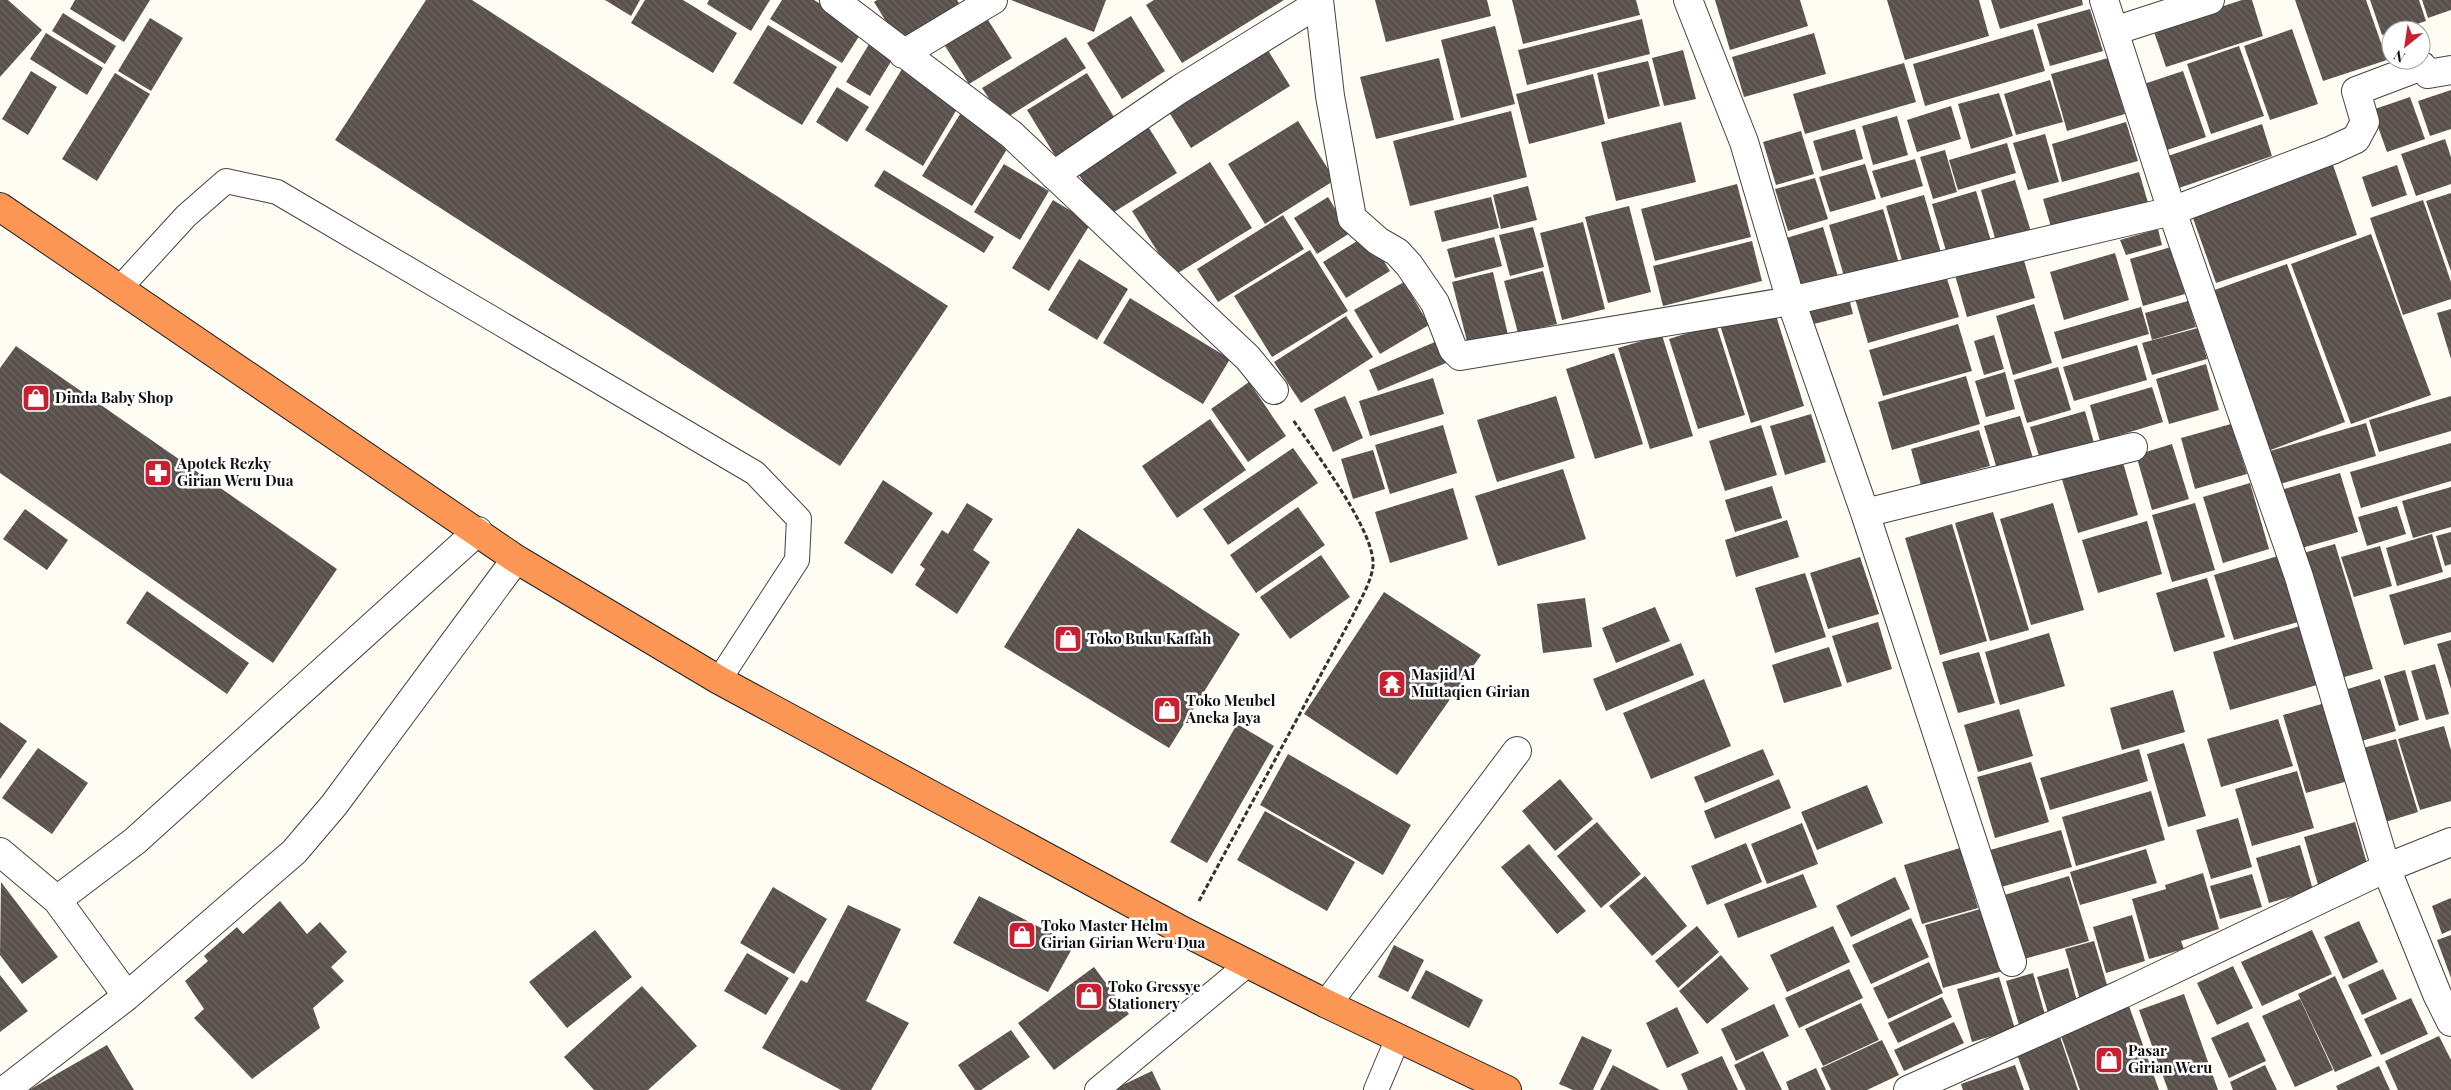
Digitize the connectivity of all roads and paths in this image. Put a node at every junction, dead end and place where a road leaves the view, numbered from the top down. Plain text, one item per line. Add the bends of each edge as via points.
1 (834, 0) edge
2 (993, 0) edge
3 (1688, 0) edge
4 (2104, 0) edge
5 (2210, 0) edge
6 (1319, 2) edge
7 (2114, 31) junction
8 (903, 54) junction
9 (2451, 70) edge
10 (1054, 175) junction
11 (0, 208) edge
12 (2172, 211) junction
13 (120, 288) junction
14 (1791, 301) junction
15 (1274, 390) joint
16 (2133, 447) dead end
17 (1865, 513) junction
18 (478, 531) junction
19 (516, 559) junction
20 (719, 680) junction
21 (1517, 751) dead end
22 (2451, 842) edge
23 (0, 852) edge
24 (2386, 868) junction
25 (56, 900) junction
26 (1183, 931) junction
27 (2012, 962) dead end
28 (1248, 964) junction
29 (127, 996) junction
30 (1327, 1004) junction
31 (2451, 1022) edge
32 (1398, 1038) junction
33 (5, 1090) edge
34 (1097, 1090) edge
35 (1376, 1090) edge
36 (1507, 1090) edge
37 (1908, 1090) edge

1 - 8 street
2 - 8 street
3 - 14 street via 1744,142
4 - 7 street
5 - 7 street
6 - 10 street via 1180,89
6 - 14 street via 1330,96 1352,218 1409,264 1435,304 1453,349 1460,356
7 - 12 street
8 - 10 street via 1011,134
9 - 12 street via 2428,74 2422,66 2356,90 2365,122 2356,139
10 - 15 street via 1248,358
11 - 13 highway
12 - 14 street
12 - 24 street via 2299,578
13 - 18 highway
13 - 20 lane via 186,216 226,181 277,192 755,473 799,519 797,560
14 - 17 street
15 - 26 path via 1343,494 1370,544 1373,565 1353,615
16 - 17 street
17 - 27 street
18 - 19 highway
18 - 25 street via 135,841
19 - 20 highway
19 - 29 street via 334,805 294,852
20 - 26 highway
21 - 30 street
22 - 24 street
23 - 25 street
24 - 31 street
24 - 37 street via 2122,994
25 - 29 street
26 - 28 highway
28 - 30 highway
28 - 34 lane
29 - 33 street
30 - 32 highway
32 - 35 lane
32 - 36 highway

